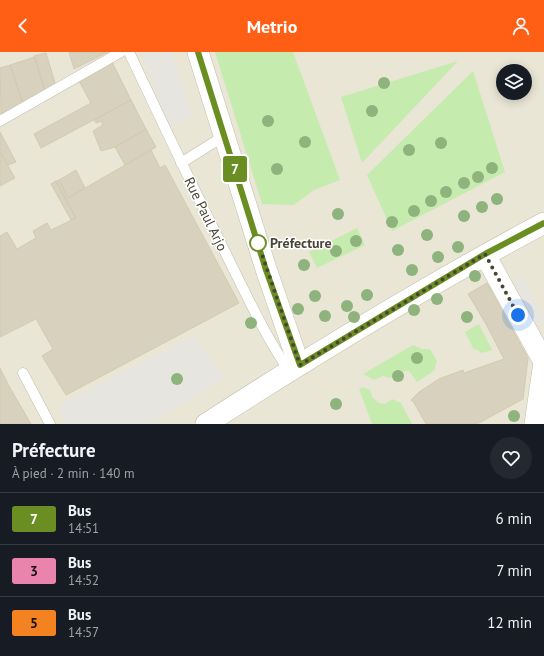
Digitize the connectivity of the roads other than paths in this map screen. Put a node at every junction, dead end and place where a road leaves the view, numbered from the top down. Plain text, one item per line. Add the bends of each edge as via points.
1 (121, 52) edge
2 (129, 52) edge
3 (198, 52) edge
4 (0, 120) edge
5 (224, 136) junction
6 (181, 164) junction
7 (544, 223) edge
8 (485, 254) junction
9 (544, 362) edge
10 (295, 369) junction
11 (23, 372) dead end
12 (538, 420) edge
13 (50, 424) edge
14 (206, 424) edge

1 - 4 lane
2 - 6 lane, Rue Paul Arjo
3 - 5 street
5 - 6 lane
5 - 10 street
6 - 10 lane, Rue Paul Arjo via 281,359
7 - 8 street
8 - 9 street
8 - 10 street
9 - 12 street
10 - 14 street
11 - 13 lane

